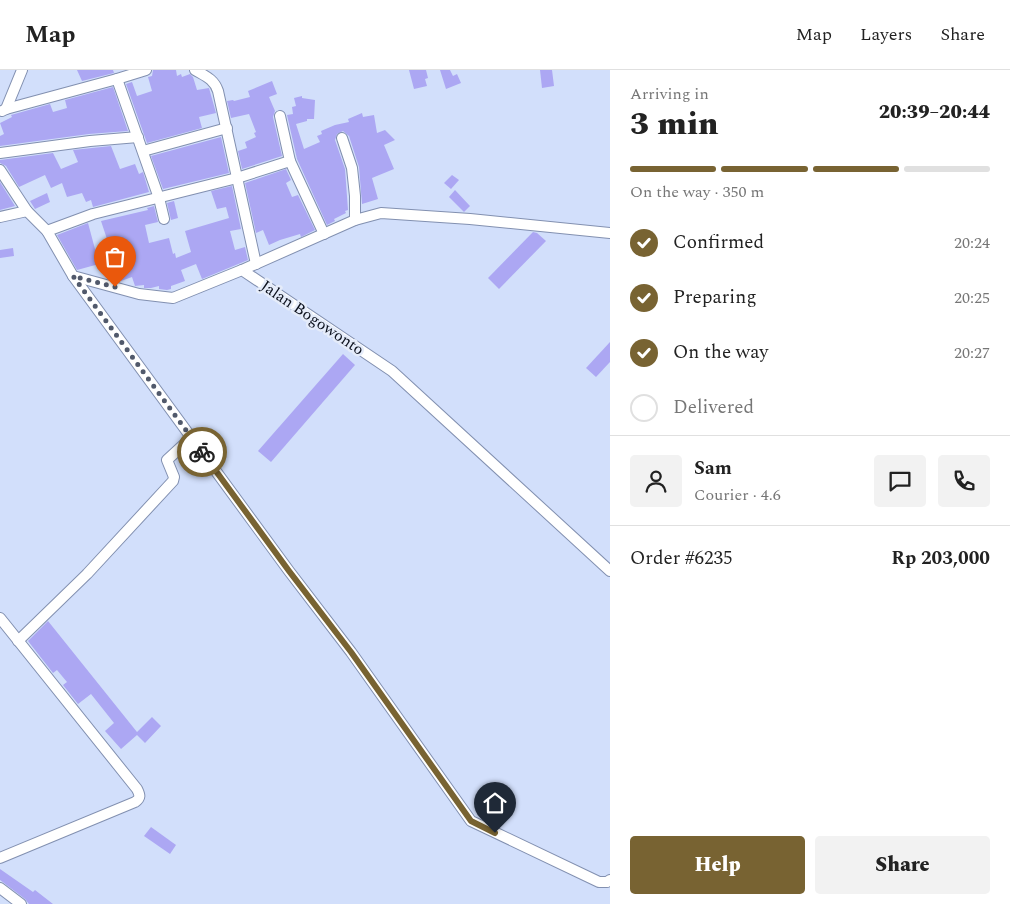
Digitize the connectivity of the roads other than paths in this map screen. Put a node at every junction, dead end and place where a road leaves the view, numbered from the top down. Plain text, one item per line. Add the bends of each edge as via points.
1 (22, 70) edge
2 (146, 70) edge
3 (195, 70) edge
4 (117, 79) junction
5 (3, 111) edge
6 (280, 116) dead end
7 (227, 128) junction
8 (138, 137) junction
9 (342, 138) dead end
10 (142, 151) junction
11 (0, 153) edge
12 (290, 162) junction
13 (0, 170) edge
14 (237, 178) junction
15 (159, 198) junction
16 (27, 211) junction
17 (0, 217) edge
18 (164, 219) dead end
19 (355, 220) junction
20 (47, 230) junction
21 (610, 233) edge
22 (324, 234) junction
23 (256, 264) junction
24 (242, 270) junction
25 (73, 276) junction
26 (191, 438) junction
27 (610, 571) edge
28 (0, 618) edge
29 (18, 641) junction
30 (0, 858) edge
31 (610, 880) edge
32 (0, 888) edge
33 (20, 904) edge

1 - 5 street
2 - 4 street
3 - 7 street via 210,78 216,86
4 - 5 street
4 - 8 street
6 - 12 street
7 - 10 street
7 - 14 street
8 - 10 street
8 - 11 street
9 - 19 street via 352,168
10 - 15 street
12 - 14 street
12 - 22 street
13 - 16 street
14 - 15 street
14 - 23 street
15 - 18 street
15 - 20 street via 93,214
16 - 17 street
16 - 20 street
19 - 21 street via 371,215 394,214
19 - 22 street
20 - 25 street
22 - 23 street
23 - 24 street
24 - 25 street via 173,298 139,294
24 - 27 street, Jalan Bogowonto via 392,370
25 - 26 street
26 - 29 street via 167,460 173,481
26 - 31 street via 351,652 471,821 599,882
28 - 29 street
29 - 30 street via 140,796 135,802
32 - 33 street

